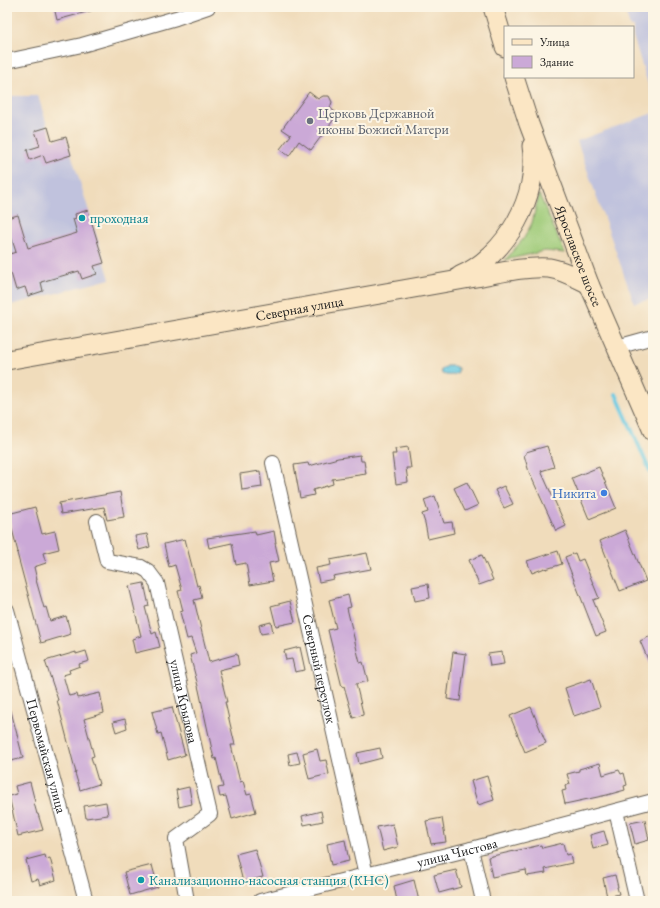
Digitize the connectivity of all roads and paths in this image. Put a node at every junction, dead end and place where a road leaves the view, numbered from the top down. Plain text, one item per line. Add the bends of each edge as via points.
1 (208, 7) edge
2 (493, 7) edge
3 (174, 12) edge
4 (504, 44) edge
5 (7, 61) edge
6 (514, 78) edge
7 (529, 124) junction
8 (444, 283) junction
9 (589, 284) junction
10 (653, 338) edge
11 (617, 347) junction
12 (7, 360) edge
13 (653, 431) edge
14 (273, 463) dead end
15 (97, 521) dead end
16 (7, 610) edge
17 (653, 801) edge
18 (616, 811) junction
19 (471, 849) junction
20 (366, 875) junction
21 (285, 898) edge
22 (86, 901) edge
23 (187, 901) edge
24 (260, 901) edge
25 (483, 901) edge
26 (637, 901) edge

1 - 3 street
2 - 4 main road
3 - 5 street via 82,45
6 - 7 main road, Ярославское шоссе
7 - 8 main road via 533,154 531,181 522,211 508,236 489,258 470,272
7 - 9 main road, Ярославское шоссе
8 - 9 main road, Северная улица via 550,268
8 - 12 main road, Северная улица
9 - 11 main road, Ярославское шоссе
10 - 11 street
11 - 13 main road, Ярославское шоссе
14 - 20 street, Северный переулок
15 - 23 street, улица Крылова via 107,561 141,567 148,571 156,583 210,814 176,839
16 - 22 street, Первомайская улица
17 - 18 street, улица Чистова
18 - 19 street, улица Чистова
18 - 26 street
19 - 20 street, улица Чистова
19 - 25 street
20 - 21 street, улица Чистова
21 - 24 street, улица Чистова

